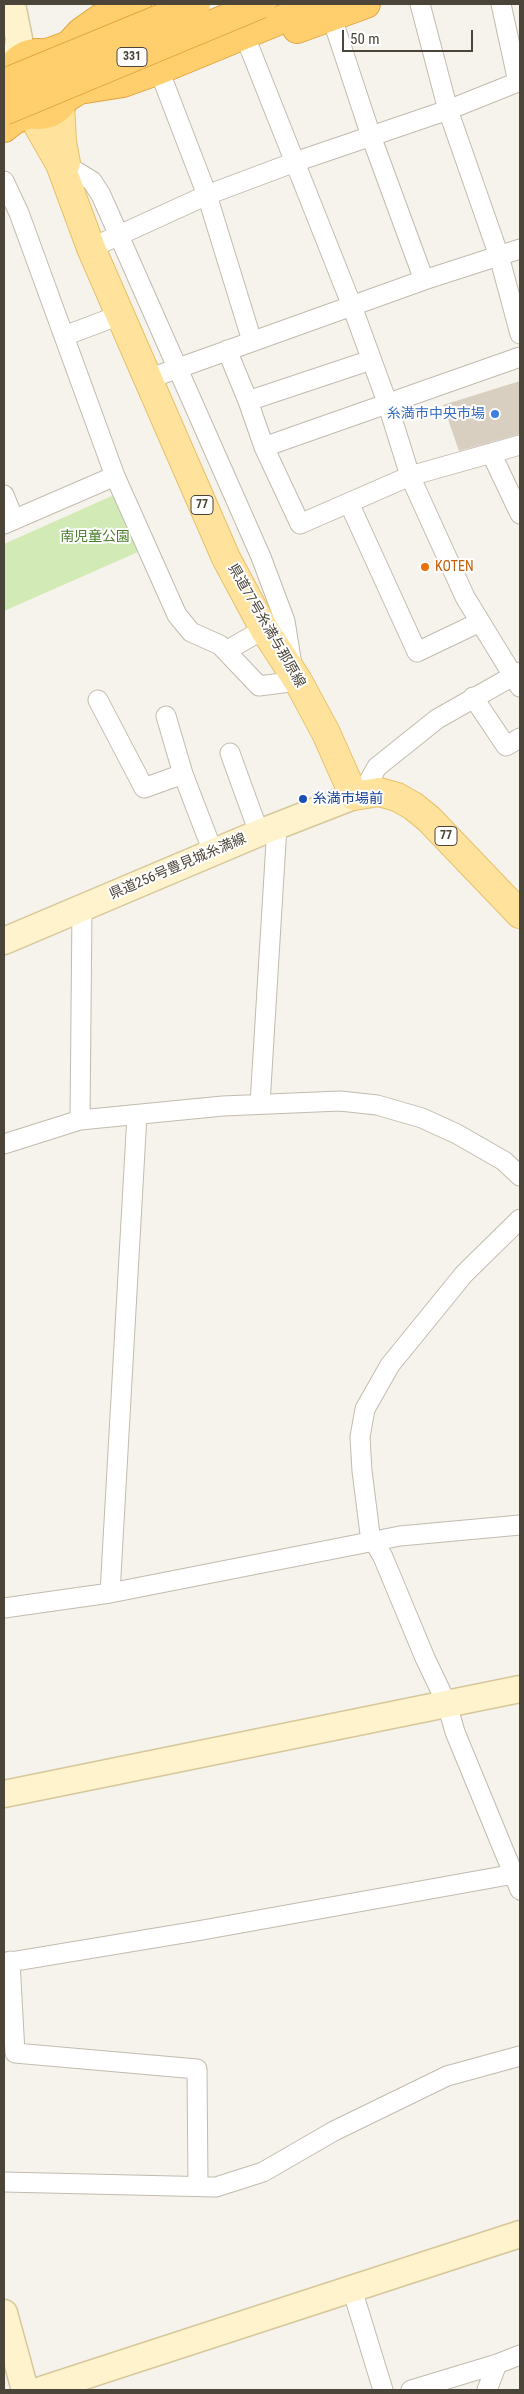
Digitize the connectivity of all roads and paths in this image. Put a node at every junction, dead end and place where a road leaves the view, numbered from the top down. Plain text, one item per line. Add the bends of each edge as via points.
1 (13, 4) edge
2 (196, 4) edge
3 (261, 4) edge
4 (366, 4) edge
5 (420, 4) edge
6 (501, 4) edge
7 (132, 5) edge
8 (325, 11) edge
9 (248, 44) junction
10 (46, 53) junction
11 (169, 66) junction
12 (8, 71) edge
13 (63, 102) junction
14 (448, 110) junction
15 (22, 113) edge
16 (4, 128) edge
17 (371, 136) junction
18 (295, 162) junction
19 (66, 165) junction
20 (4, 182) edge
21 (207, 195) junction
22 (75, 201) junction
23 (11, 217) edge
24 (120, 237) junction
25 (92, 248) junction
26 (520, 249) edge
27 (500, 256) junction
28 (424, 280) junction
29 (352, 306) junction
30 (120, 315) junction
31 (520, 334) edge
32 (64, 336) junction
33 (252, 341) junction
34 (227, 350) junction
35 (520, 357) edge
36 (372, 360) junction
37 (178, 368) junction
38 (148, 379) junction
39 (248, 401) junction
40 (387, 402) junction
41 (520, 445) edge
42 (264, 447) junction
43 (492, 453) junction
44 (115, 476) junction
45 (410, 476) junction
46 (4, 495) edge
47 (349, 503) junction
48 (520, 514) edge
49 (9, 522) edge
50 (480, 622) junction
51 (264, 629) junction
52 (226, 651) junction
53 (296, 677) junction
54 (518, 678) edge
55 (473, 697) junction
56 (98, 700) dead end
57 (166, 716) dead end
58 (520, 738) edge
59 (230, 753) dead end
60 (183, 774) junction
61 (358, 796) junction
62 (268, 829) junction
63 (213, 852) junction
64 (82, 907) junction
65 (520, 914) edge
66 (4, 941) edge
67 (260, 1104) junction
68 (137, 1115) junction
69 (80, 1120) junction
70 (4, 1144) edge
71 (520, 1176) edge
72 (520, 1219) edge
73 (520, 1525) edge
74 (375, 1542) junction
75 (110, 1593) junction
76 (4, 1608) edge
77 (520, 1689) edge
78 (447, 1704) junction
79 (4, 1794) edge
80 (518, 1879) edge
81 (7, 1962) edge
82 (520, 2056) edge
83 (4, 2182) edge
84 (198, 2185) junction
85 (520, 2234) edge
86 (352, 2289) junction
87 (4, 2313) edge
88 (520, 2355) edge
89 (497, 2364) junction
90 (25, 2390) edge
91 (41, 2390) edge
92 (383, 2390) edge
93 (411, 2390) edge
94 (487, 2390) edge

1 - 10 street
1 - 12 street via 19,39
2 - 12 highway, 331, bridge
3 - 15 highway, 331, bridge
4 - 8 highway
5 - 14 street
6 - 14 street via 518,82
7 - 10 highway via 101,18 69,45
8 - 9 highway
8 - 11 highway
8 - 17 street
9 - 11 highway
9 - 18 street
10 - 12 highway via 24,55
10 - 13 highway via 66,70 69,79
11 - 13 highway via 123,83 79,90
11 - 21 street
12 - 15 highway via 6,87 9,96
13 - 15 highway via 47,114
13 - 19 main road, 県道77号糸満与那原線 / 77 via 62,142
14 - 17 street
14 - 27 street
15 - 16 highway
15 - 22 main road, 県道77号糸満与那原線 / 77 via 60,164
17 - 18 street
17 - 28 street
18 - 21 street
18 - 29 street
19 - 22 main road, 県道77号糸満与那原線 / 77
19 - 24 street via 92,181
20 - 23 street
21 - 24 street
21 - 33 street
22 - 25 main road, 県道77号糸満与那原線 / 77
23 - 32 street
24 - 25 street
24 - 37 street
25 - 30 main road, 県道77号糸満与那原線 / 77
26 - 27 street
27 - 28 street
27 - 31 street
28 - 29 street
29 - 33 street
29 - 36 street
30 - 32 street
30 - 38 main road, 県道77号糸満与那原線 / 77
32 - 44 street
33 - 34 street
34 - 37 street
34 - 39 street
35 - 40 street
36 - 39 street
36 - 40 street
37 - 38 street
37 - 53 street via 282,612
38 - 51 main road, 県道77号糸満与那原線 / 77 via 226,558
39 - 42 street
40 - 42 street
40 - 45 street
41 - 43 street
42 - 47 street via 300,524
43 - 45 street
43 - 48 street
44 - 49 street
44 - 52 street via 177,615 191,632
45 - 47 street
45 - 50 street via 465,597
46 - 49 street
47 - 50 street via 417,652
50 - 54 street
51 - 52 street
51 - 53 main road, 県道77号糸満与那原線 / 77
52 - 53 street via 259,686
53 - 61 main road, 県道77号糸満与那原線 / 77
54 - 55 street
55 - 58 street via 506,746
55 - 61 street via 436,719 377,767
56 - 60 street via 144,788
57 - 60 street
59 - 62 street
60 - 63 street
61 - 62 street, 県道256号豊見城糸満線
61 - 65 main road, 77 via 379,792 413,806
62 - 63 street, 県道256号豊見城糸満線
62 - 67 street
63 - 64 street, 県道256号豊見城糸満線
64 - 66 street, 県道256号豊見城糸満線
64 - 69 street
67 - 68 street
67 - 71 street via 340,1101 377,1105 422,1118 457,1134 504,1161
68 - 69 street
68 - 75 street
69 - 70 street
72 - 74 street via 464,1274 390,1365 369,1398 362,1423 360,1451 368,1524
73 - 74 street via 425,1533
74 - 75 street
74 - 78 street
75 - 76 street
77 - 78 street
78 - 79 street
78 - 80 street via 455,1732
80 - 81 street
81 - 84 street via 15,2053 197,2069
82 - 84 street via 448,2076 334,2131 264,2172 216,2187
83 - 84 street
85 - 86 street
86 - 91 street
86 - 92 street
87 - 90 street
88 - 89 street
89 - 93 street
89 - 94 street

